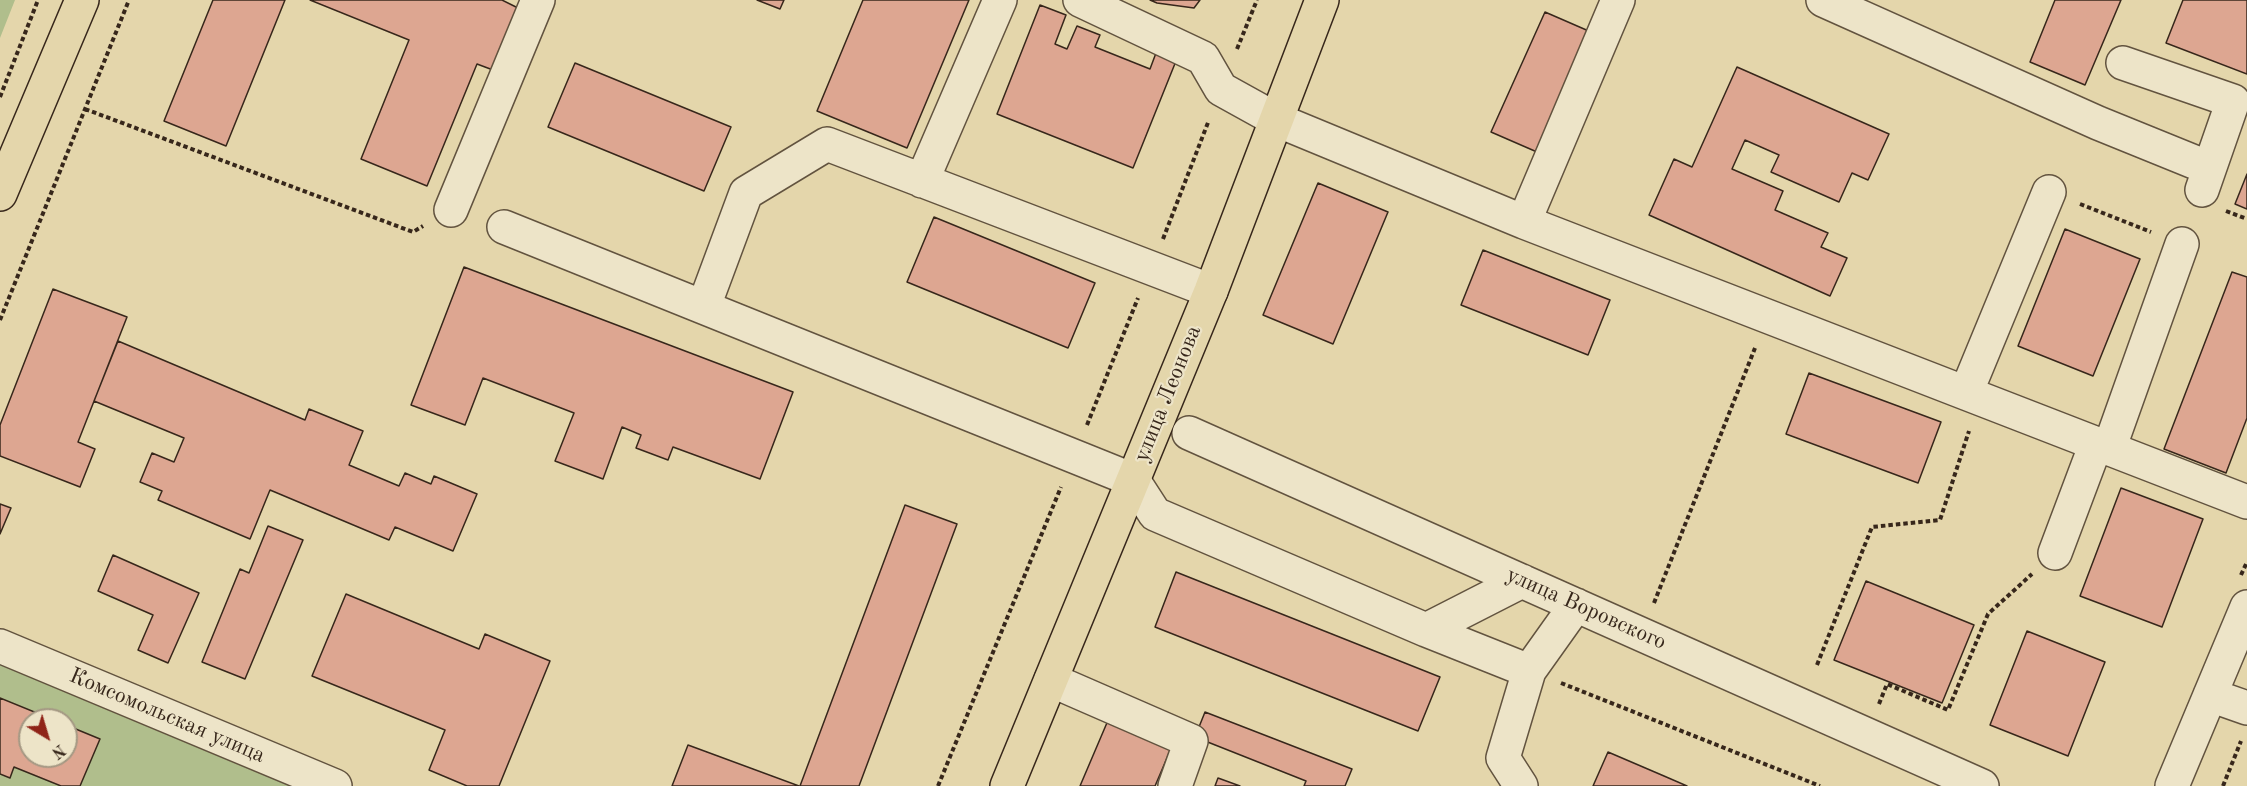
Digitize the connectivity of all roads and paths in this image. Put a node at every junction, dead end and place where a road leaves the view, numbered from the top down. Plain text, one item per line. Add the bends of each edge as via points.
1 (38, 0) edge
2 (82, 0) edge
3 (129, 0) edge
4 (538, 0) edge
5 (1000, 0) edge
6 (1080, 0) edge
7 (1257, 0) edge
8 (1322, 0) edge
9 (1618, 0) edge
10 (1822, 0) edge
11 (2123, 63) dead end
12 (1221, 89) junction
13 (0, 97) edge
14 (85, 109) junction
15 (1277, 120) junction
16 (922, 181) junction
17 (2049, 192) joint
18 (0, 194) edge
19 (451, 210) joint
20 (1524, 222) junction
21 (504, 227) dead end
22 (2182, 244) joint
23 (1151, 268) junction
24 (1211, 291) junction
25 (704, 306) junction
26 (1767, 316) junction
27 (0, 320) edge
28 (1973, 396) junction
29 (1189, 433) dead end
30 (2103, 446) junction
31 (1074, 456) junction
32 (1133, 480) junction
33 (2247, 502) edge
34 (2055, 553) joint
35 (1522, 581) junction
36 (1576, 605) junction
37 (2247, 608) edge
38 (1426, 630) junction
39 (1642, 634) junction
40 (0, 646) edge
41 (1817, 665) dead end
42 (1529, 671) junction
43 (1051, 680) junction
44 (2210, 695) junction
45 (2245, 722) edge
46 (1866, 734) junction
47 (1501, 772) edge
48 (335, 786) edge
49 (938, 786) edge
50 (1007, 786) edge
51 (1174, 786) edge
52 (1521, 786) edge
53 (1820, 786) edge
54 (1982, 786) edge
55 (2172, 786) edge
56 (2223, 786) edge

1 - 13 path
2 - 18 main road
3 - 14 path
4 - 19 street
5 - 16 street
6 - 12 street via 1203,58
7 - 12 path
8 - 15 main road, улица Леонова
9 - 20 street
10 - 11 street via 2098,123 2206,179 2233,101
12 - 15 street
12 - 23 path
14 - 19 path via 412,232
14 - 27 path
15 - 20 street
15 - 24 main road, улица Леонова
16 - 23 street
16 - 25 street via 827,144 746,193
17 - 22 path
17 - 28 street
20 - 26 street
21 - 25 street
22 - 30 street
23 - 24 street
23 - 31 path
24 - 32 main road, улица Леонова
25 - 31 street
26 - 28 street
26 - 39 path
28 - 30 street
28 - 41 path via 1940,520 1872,527
29 - 35 street, улица Воровского
30 - 33 street
30 - 34 street
31 - 32 street
31 - 49 path
32 - 38 street via 1155,514
32 - 43 main road, улица Леонова
34 - 46 path via 1988,614 1948,710 1887,684
35 - 36 street, улица Воровского
35 - 38 street
36 - 39 street, улица Воровского
36 - 42 street
37 - 44 street
38 - 42 street
39 - 46 street, улица Воровского
40 - 48 street, Комсомольская улица
42 - 47 street
42 - 53 path
43 - 50 main road, улица Леонова
43 - 51 street via 1191,741
44 - 45 street
44 - 55 street
45 - 56 path
46 - 54 street, улица Воровского
47 - 52 street

